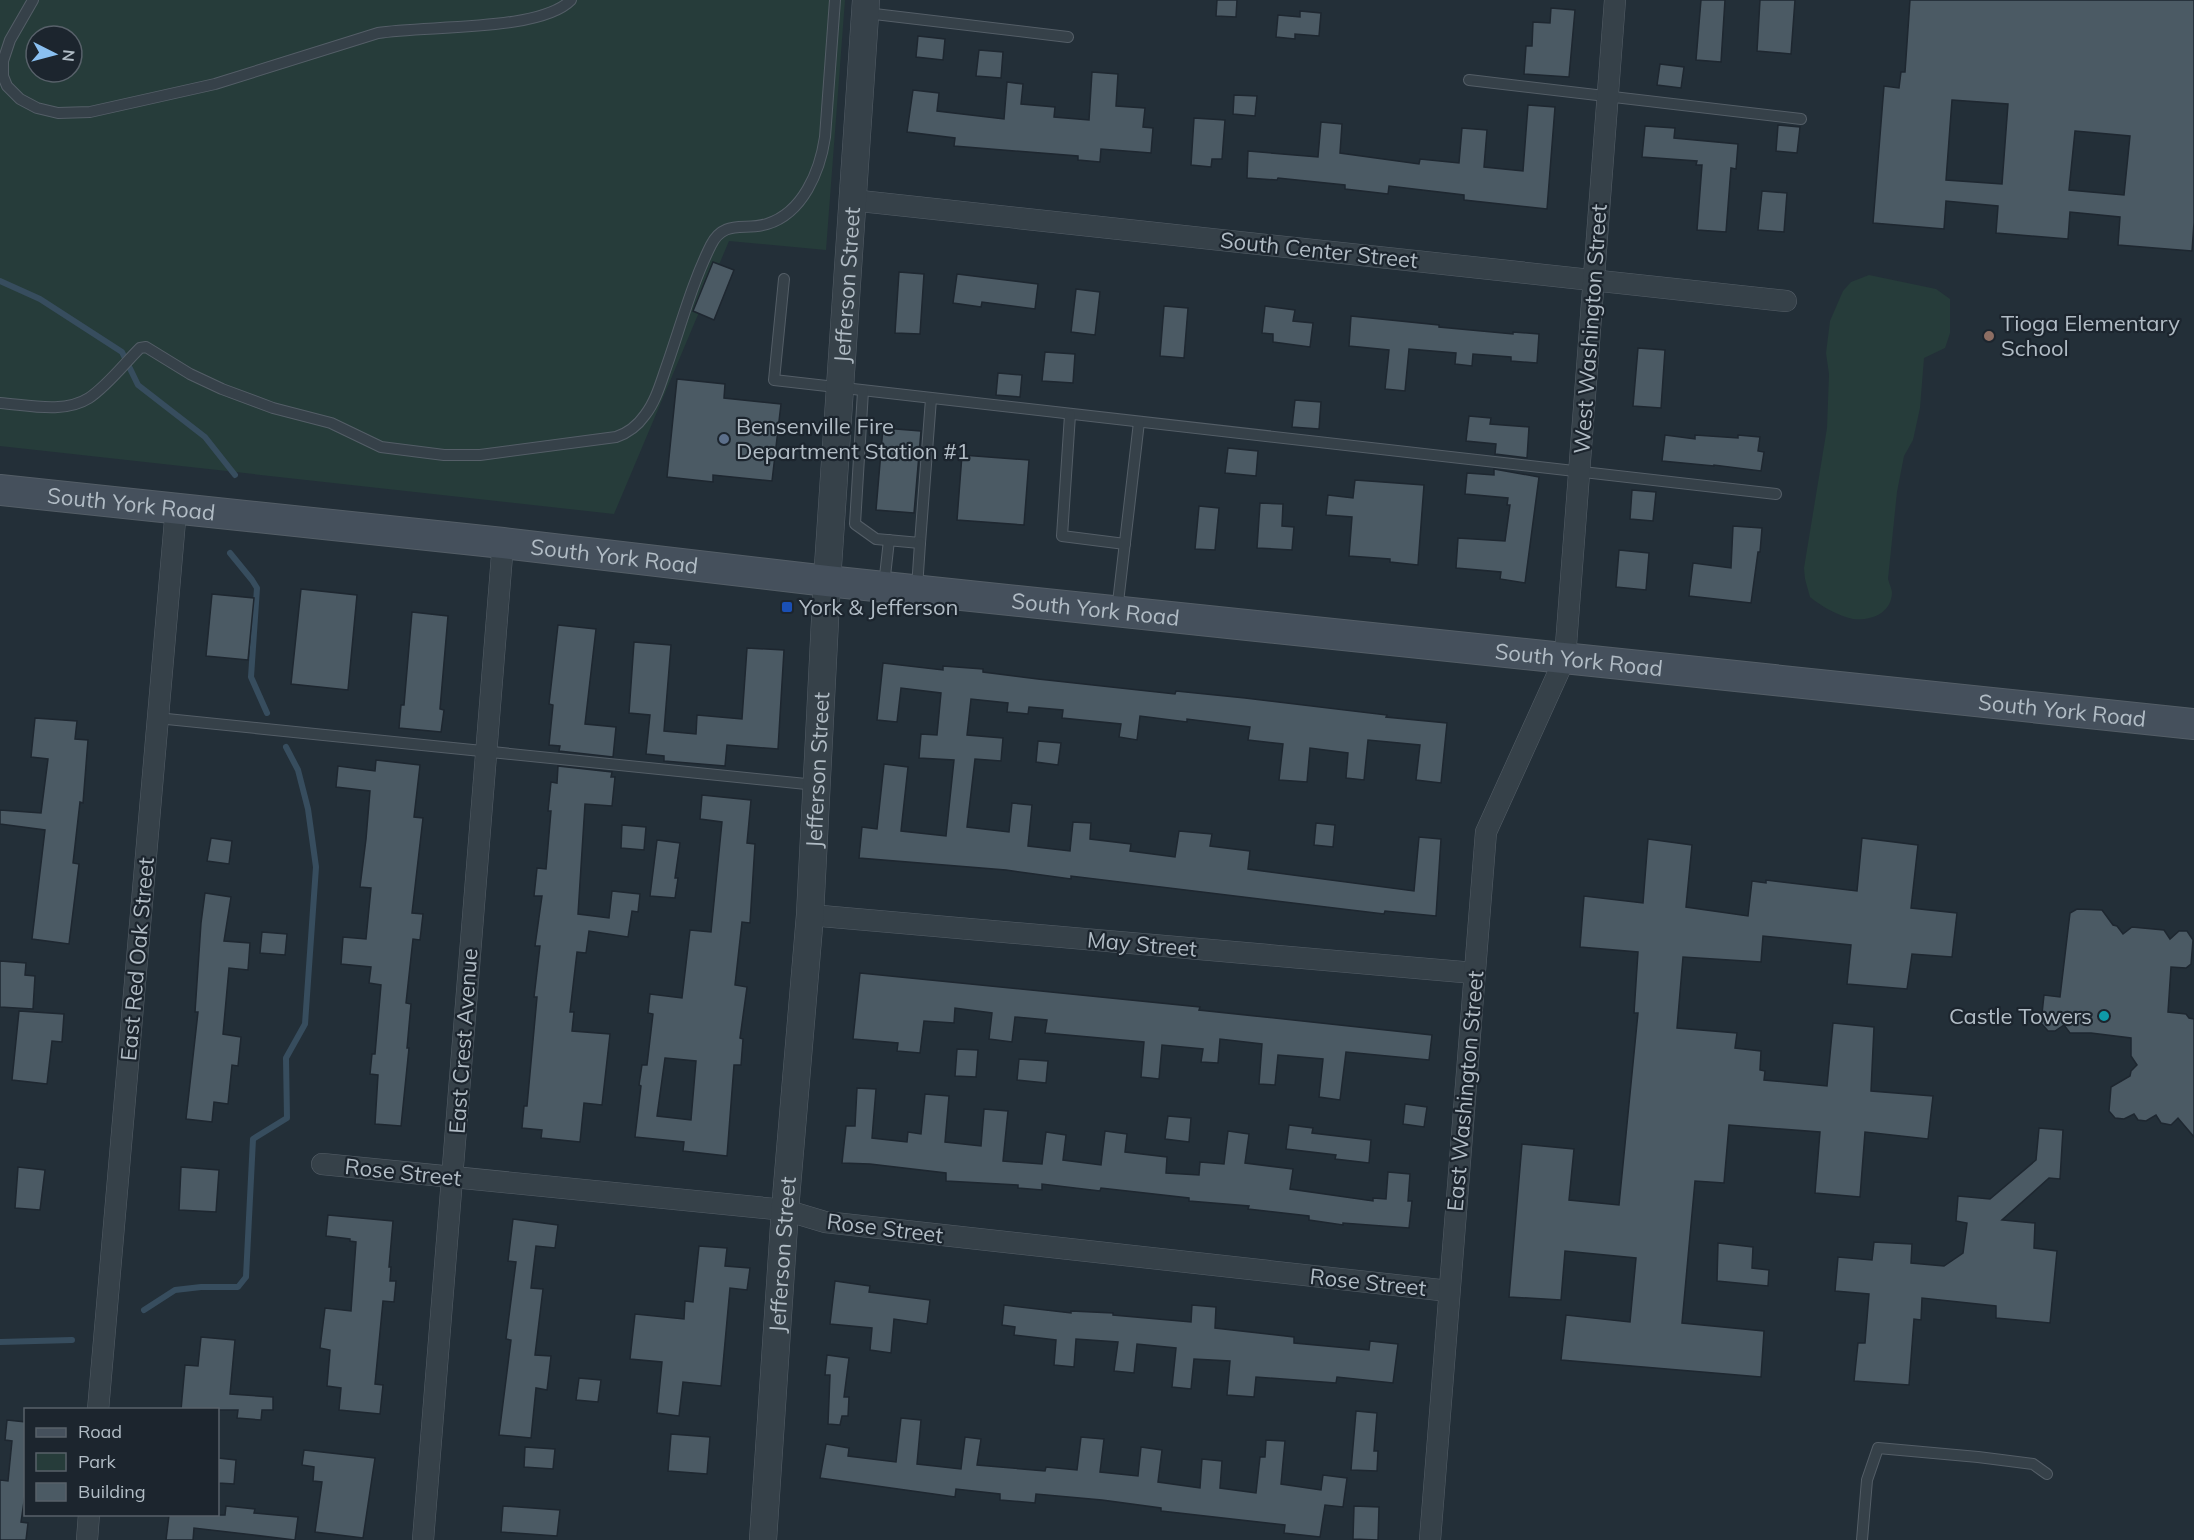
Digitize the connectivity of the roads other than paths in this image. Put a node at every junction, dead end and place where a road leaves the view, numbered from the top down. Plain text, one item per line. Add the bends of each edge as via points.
1 (33, 0) edge
2 (571, 0) edge
3 (835, 0) edge
4 (1615, 0) edge
5 (866, 6) edge
6 (1068, 37) dead end
7 (1469, 80) dead end
8 (1608, 96) junction
9 (1801, 119) dead end
10 (851, 200) junction
11 (784, 279) dead end
12 (1593, 279) junction
13 (1786, 301) dead end
14 (851, 390) junction
15 (931, 399) junction
16 (0, 403) edge
17 (1070, 415) junction
18 (1139, 422) junction
19 (1579, 473) junction
20 (0, 490) edge
21 (1776, 494) dead end
22 (176, 509) junction
23 (843, 524) junction
24 (889, 540) junction
25 (503, 543) junction
26 (920, 543) junction
27 (1125, 544) junction
28 (827, 581) junction
29 (883, 586) junction
30 (917, 590) junction
31 (1117, 611) junction
32 (1565, 658) junction
33 (158, 718) junction
34 (2194, 724) edge
35 (485, 752) junction
36 (816, 785) junction
37 (810, 915) junction
38 (1474, 973) junction
39 (322, 1164) dead end
40 (452, 1176) junction
41 (785, 1210) junction
42 (1449, 1291) junction
43 (98, 1408) edge
44 (2047, 1474) dead end
45 (89, 1516) edge
46 (87, 1540) edge
47 (423, 1540) edge
48 (769, 1540) edge
49 (1430, 1540) edge
50 (1862, 1540) edge

1 - 2 lane via 10,40 3,61 3,79 31,105 76,114 215,84 378,33 514,20 555,11
3 - 16 lane via 825,137 813,178 799,201 782,217 760,226 725,229 717,235 698,274 655,397 642,419 624,434 480,455 399,451 374,445 331,423 236,394 190,374 146,347 140,348 96,393 79,402 51,407
4 - 8 street, West Washington Street
5 - 6 lane
5 - 10 street, Jefferson Street
7 - 8 lane
8 - 9 lane
8 - 12 street, West Washington Street
10 - 12 street, South Center Street
10 - 14 street, Jefferson Street
11 - 14 lane via 774,380
12 - 13 street, South Center Street
12 - 19 street, West Washington Street
14 - 15 lane
14 - 23 street, Jefferson Street
15 - 17 lane
15 - 26 lane
17 - 18 lane
17 - 27 lane via 1062,536
18 - 19 lane
18 - 27 lane
19 - 21 lane
19 - 32 street, West Washington Street
20 - 22 main road, South York Road
22 - 25 main road, South York Road
22 - 33 street, East Red Oak Street
23 - 24 lane via 876,539
23 - 28 street, Jefferson Street
24 - 26 lane
24 - 29 lane
25 - 28 main road, South York Road
25 - 35 street, East Crest Avenue
26 - 30 lane
27 - 31 lane
28 - 29 main road, South York Road
28 - 36 street, Jefferson Street
29 - 30 main road, South York Road
30 - 31 main road, South York Road
31 - 32 main road, South York Road
32 - 34 main road, South York Road
32 - 38 street, East Washington Street via 1486,832
33 - 35 lane
33 - 43 street, East Red Oak Street
35 - 36 lane
35 - 40 street, East Crest Avenue
36 - 37 street, Jefferson Street
37 - 38 street, May Street
37 - 41 street, Jefferson Street
38 - 42 street, East Washington Street
39 - 40 street, Rose Street
40 - 41 street, Rose Street
40 - 47 street, East Crest Avenue
41 - 42 street, Rose Street via 825,1222
41 - 48 street, Jefferson Street
42 - 49 street, East Washington Street
44 - 50 lane via 2033,1464 1878,1448 1867,1480
45 - 46 street

